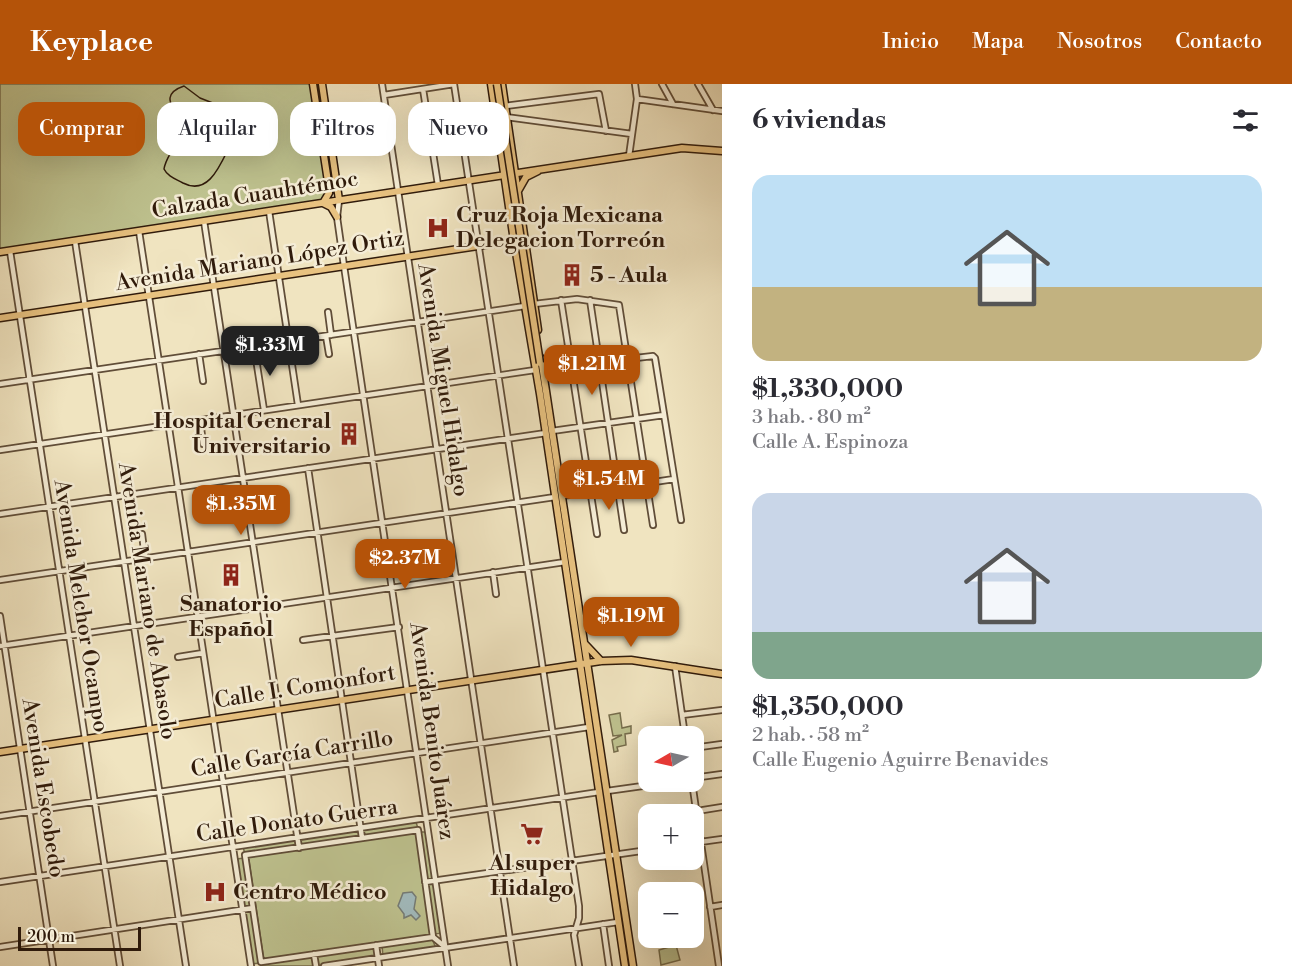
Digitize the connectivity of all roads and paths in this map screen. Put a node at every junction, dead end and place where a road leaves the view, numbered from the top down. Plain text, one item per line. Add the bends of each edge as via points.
1 (314, 84) edge
2 (322, 84) edge
3 (382, 84) edge
4 (454, 84) edge
5 (496, 84) edge
6 (635, 84) edge
7 (662, 84) edge
8 (698, 84) edge
9 (423, 89) junction
10 (384, 95) junction
11 (638, 99) junction
12 (317, 102) edge
13 (325, 102) edge
14 (497, 102) edge
15 (503, 102) edge
16 (673, 104) junction
17 (509, 105) edge
18 (713, 110) junction
19 (722, 111) edge
20 (509, 117) edge
21 (606, 130) junction
22 (509, 132) edge
23 (632, 134) junction
24 (510, 137) joint
25 (722, 151) edge
26 (324, 156) edge
27 (333, 156) edge
28 (501, 156) edge
29 (629, 156) junction
30 (538, 171) junction
31 (514, 172) junction
32 (504, 174) junction
33 (469, 180) junction
34 (438, 185) junction
35 (398, 191) junction
36 (518, 192) junction
37 (339, 200) junction
38 (323, 203) junction
39 (269, 211) junction
40 (337, 217) junction
41 (204, 221) junction
42 (139, 231) junction
43 (525, 239) junction
44 (75, 241) junction
45 (514, 241) junction
46 (479, 246) junction
47 (10, 251) junction
48 (0, 252) edge
49 (408, 257) junction
50 (344, 266) junction
51 (279, 276) junction
52 (214, 286) junction
53 (149, 296) junction
54 (561, 300) junction
55 (590, 300) junction
56 (534, 304) junction
57 (85, 306) junction
58 (525, 306) junction
59 (489, 311) junction
60 (328, 312) dead end
61 (20, 315) junction
62 (0, 318) edge
63 (417, 322) junction
64 (354, 331) junction
65 (328, 335) junction
66 (288, 341) junction
67 (254, 346) junction
68 (224, 351) junction
69 (199, 354) junction
70 (329, 354) dead end
71 (627, 359) junction
72 (159, 360) junction
73 (537, 365) junction
74 (94, 370) junction
75 (499, 375) junction
76 (30, 380) junction
77 (203, 381) dead end
78 (0, 384) edge
79 (427, 386) junction
80 (543, 393) junction
81 (364, 395) junction
82 (298, 405) junction
83 (264, 410) junction
84 (234, 415) junction
85 (664, 415) junction
86 (637, 419) junction
87 (200, 420) junction
88 (608, 423) junction
89 (169, 425) junction
90 (581, 427) junction
91 (549, 432) junction
92 (104, 434) junction
93 (508, 438) junction
94 (40, 444) junction
95 (203, 444) dead end
96 (436, 449) junction
97 (0, 450) edge
98 (373, 458) junction
99 (308, 468) junction
100 (243, 478) junction
101 (674, 479) junction
102 (647, 483) junction
103 (178, 488) junction
104 (617, 488) junction
105 (591, 492) junction
106 (114, 497) junction
107 (559, 497) junction
108 (518, 503) junction
109 (49, 507) junction
110 (446, 513) junction
111 (0, 514) edge
112 (681, 520) dead end
113 (383, 523) junction
114 (653, 525) dead end
115 (624, 530) dead end
116 (317, 532) junction
117 (142, 534) dead end
118 (597, 534) dead end
119 (253, 542) junction
120 (188, 552) junction
121 (145, 558) junction
122 (124, 561) junction
123 (565, 562) junction
124 (528, 567) junction
125 (59, 571) junction
126 (493, 572) junction
127 (456, 577) junction
128 (0, 580) edge
129 (393, 586) junction
130 (496, 594) dead end
131 (327, 596) junction
132 (263, 606) junction
133 (0, 616) edge
134 (198, 616) junction
135 (134, 626) junction
136 (399, 627) junction
137 (69, 636) junction
138 (333, 636) junction
139 (303, 640) dead end
140 (584, 642) junction
141 (2, 646) edge
142 (203, 653) junction
143 (178, 657) dead end
144 (601, 661) junction
145 (583, 663) junction
146 (675, 666) junction
147 (544, 669) junction
148 (722, 674) edge
149 (471, 680) junction
150 (408, 690) junction
151 (342, 700) junction
152 (278, 709) junction
153 (722, 710) edge
154 (682, 716) junction
155 (214, 719) junction
156 (684, 726) edge
157 (590, 727) junction
158 (149, 729) junction
159 (553, 732) junction
160 (85, 739) junction
161 (480, 743) junction
162 (722, 744) edge
163 (704, 746) edge
164 (20, 749) junction
165 (0, 752) edge
166 (417, 752) junction
167 (351, 762) junction
168 (288, 772) junction
169 (722, 774) edge
170 (704, 778) edge
171 (223, 781) junction
172 (638, 787) edge
173 (159, 791) junction
174 (603, 792) junction
175 (563, 798) junction
176 (94, 801) junction
177 (722, 807) edge
178 (490, 809) junction
179 (704, 810) edge
180 (30, 811) junction
181 (0, 816) edge
182 (426, 819) junction
183 (361, 828) junction
184 (418, 830) junction
185 (297, 838) junction
186 (362, 838) junction
187 (722, 839) edge
188 (704, 842) edge
189 (233, 847) junction
190 (299, 848) junction
191 (638, 851) edge
192 (245, 855) junction
193 (612, 855) junction
194 (169, 857) junction
195 (573, 861) junction
196 (704, 864) edge
197 (104, 866) junction
198 (500, 871) junction
199 (40, 876) junction
200 (435, 881) junction
201 (0, 882) edge
202 (425, 882) junction
203 (722, 905) edge
204 (710, 907) junction
205 (253, 908) junction
206 (243, 909) junction
207 (178, 919) junction
208 (618, 922) junction
209 (603, 924) junction
210 (575, 928) junction
211 (114, 929) junction
212 (433, 937) junction
213 (510, 938) junction
214 (715, 939) junction
215 (722, 939) edge
216 (49, 940) junction
217 (376, 945) junction
218 (0, 947) edge
219 (445, 947) junction
220 (314, 954) junction
221 (377, 957) junction
222 (260, 964) edge
223 (53, 966) edge
224 (120, 966) edge
225 (186, 966) edge
226 (251, 966) edge
227 (316, 966) edge
228 (324, 966) edge
229 (379, 966) edge
230 (448, 966) edge
231 (514, 966) edge
232 (579, 966) edge
233 (609, 966) edge
234 (625, 966) edge
235 (633, 966) edge
236 (719, 966) edge

1 - 12 main road
2 - 13 main road, Avenida Benito Juárez
3 - 10 street, Avenida Miguel Hidalgo
4 - 9 street
4 - 33 street
5 - 14 main road
5 - 15 main road
5 - 73 main road, bridge
6 - 11 street
7 - 16 street
8 - 18 street
9 - 10 street
9 - 34 street
10 - 35 street, Avenida Miguel Hidalgo
11 - 16 street
11 - 23 street
16 - 18 street
17 - 21 street via 599,94
18 - 19 street
20 - 21 street
21 - 23 street
22 - 24 main road
23 - 29 street
24 - 31 main road
25 - 29 main road, Calzada Cuauhtémoc via 682,148
26 - 38 main road via 329,188
27 - 37 main road, Avenida Benito Juárez
28 - 32 main road
29 - 30 main road, Calzada Cuauhtémoc
30 - 31 main road, Calzada Cuauhtémoc
30 - 36 main road via 526,177
31 - 32 main road, Calzada Cuauhtémoc
31 - 36 main road
32 - 33 main road, Calzada Cuauhtémoc
32 - 45 main road
33 - 34 main road, Calzada Cuauhtémoc
33 - 46 street
34 - 35 main road, Calzada Cuauhtémoc
35 - 37 main road, Calzada Cuauhtémoc
35 - 49 street, Avenida Miguel Hidalgo
36 - 43 main road
37 - 38 main road, Calzada Cuauhtémoc
37 - 40 street, Avenida Benito Juárez
38 - 39 main road, Calzada Cuauhtémoc
38 - 40 main road
39 - 41 main road, Calzada Cuauhtémoc
39 - 51 street
40 - 50 street, Avenida Benito Juárez
41 - 42 main road, Calzada Cuauhtémoc
41 - 52 street
42 - 44 main road, Calzada Cuauhtémoc
42 - 53 street
43 - 45 main road, Avenida Mariano López Ortiz
43 - 56 main road
44 - 47 main road, Calzada Cuauhtémoc
44 - 57 street, Avenida Mariano de Abasolo
45 - 46 main road, Avenida Mariano López Ortiz
45 - 58 main road
46 - 49 main road, Avenida Mariano López Ortiz
46 - 59 street
47 - 48 main road, Calzada Cuauhtémoc
47 - 61 street, Avenida Melchor Ocampo
49 - 50 main road, Avenida Mariano López Ortiz
49 - 63 street, Avenida Miguel Hidalgo
50 - 51 main road, Avenida Mariano López Ortiz
50 - 64 street, Avenida Benito Juárez
51 - 52 main road, Avenida Mariano López Ortiz
51 - 66 street
52 - 53 main road, Avenida Mariano López Ortiz
52 - 68 street
53 - 57 main road, Avenida Mariano López Ortiz
53 - 72 street
54 - 55 street
54 - 56 street
54 - 90 street
55 - 71 street via 619,305
55 - 88 street
56 - 80 main road
57 - 61 main road, Avenida Mariano López Ortiz
57 - 74 street, Avenida Mariano de Abasolo
58 - 59 street
58 - 73 main road
59 - 63 street
59 - 75 street
60 - 65 street
61 - 62 main road, Avenida Mariano López Ortiz
61 - 76 street, Avenida Melchor Ocampo
63 - 64 street
63 - 79 street, Avenida Miguel Hidalgo
64 - 65 street
64 - 81 street, Avenida Benito Juárez
65 - 66 street
65 - 70 street
66 - 67 street
66 - 82 street
67 - 68 street
67 - 83 street
68 - 69 street
68 - 84 street
69 - 72 street
69 - 77 street
71 - 85 street via 654,357
71 - 86 street
72 - 74 street
72 - 89 street
73 - 75 street
73 - 80 main road
74 - 76 street
74 - 92 street, Avenida Mariano de Abasolo
75 - 79 street
75 - 93 street
76 - 78 street
76 - 94 street, Avenida Melchor Ocampo
79 - 81 street
79 - 96 street, Avenida Miguel Hidalgo
80 - 91 main road
81 - 82 street
81 - 98 street, Avenida Benito Juárez
82 - 83 street
83 - 84 street
84 - 87 street
84 - 100 street
85 - 86 street
85 - 101 street
86 - 88 street
86 - 102 street
87 - 89 street
87 - 95 street
88 - 90 street
88 - 104 street
89 - 92 street
89 - 103 street
90 - 91 street
90 - 105 street
91 - 93 street
91 - 107 main road
92 - 94 street
92 - 106 street, Avenida Mariano de Abasolo
93 - 96 street
93 - 108 street
94 - 97 street
94 - 109 street, Avenida Melchor Ocampo
96 - 98 street
96 - 110 street, Avenida Miguel Hidalgo
98 - 99 street
98 - 113 street, Avenida Benito Juárez
99 - 100 street
99 - 116 street
100 - 103 street
100 - 119 street
101 - 102 street
101 - 112 street
102 - 104 street
102 - 114 street
103 - 106 street
103 - 120 street
104 - 105 street
104 - 115 street
105 - 107 street
105 - 118 street
106 - 109 street
106 - 122 street, Avenida Mariano de Abasolo
107 - 108 street
107 - 123 main road
107 - 140 main road
108 - 110 street
108 - 124 street
109 - 111 street
109 - 125 street, Avenida Melchor Ocampo
110 - 113 street
110 - 127 street, Avenida Miguel Hidalgo
113 - 116 street
113 - 129 street, Avenida Benito Juárez
116 - 119 street
116 - 131 street
117 - 121 street
119 - 120 street
119 - 132 street
120 - 121 street
120 - 134 street
121 - 122 street
122 - 125 street
122 - 135 street, Avenida Mariano de Abasolo
123 - 124 street
123 - 145 main road
124 - 126 street
124 - 147 street
125 - 128 street
125 - 137 street, Avenida Melchor Ocampo
126 - 127 street
126 - 130 street
127 - 129 street
127 - 149 street, Avenida Miguel Hidalgo
129 - 131 street
129 - 136 street, Avenida Benito Juárez
131 - 132 street
131 - 138 street
132 - 134 street
132 - 152 street
133 - 141 street, Avenida Escobedo
134 - 135 street
134 - 142 street
135 - 137 street
135 - 158 street, Avenida Mariano de Abasolo
136 - 138 street
136 - 150 street, Avenida Benito Juárez
137 - 141 street
137 - 160 street, Avenida Melchor Ocampo
138 - 139 street
138 - 151 street
140 - 144 main road
140 - 145 main road
141 - 164 street, Avenida Escobedo
142 - 143 street
142 - 155 street
144 - 145 main road, Calle I. Comonfort
144 - 146 main road, Calle I. Comonfort via 631,660
145 - 147 main road, Calle I. Comonfort
145 - 157 main road
145 - 174 main road
146 - 148 main road, Calle I. Comonfort
146 - 154 street
147 - 149 main road, Calle I. Comonfort
147 - 159 street
149 - 150 main road, Calle I. Comonfort
149 - 161 street, Avenida Miguel Hidalgo
150 - 151 main road, Calle I. Comonfort
150 - 166 street, Avenida Benito Juárez
151 - 152 main road, Calle I. Comonfort
151 - 167 street
152 - 155 main road, Calle I. Comonfort
152 - 168 street
153 - 154 street
154 - 156 street
155 - 158 main road, Calle I. Comonfort
155 - 171 street
157 - 159 street, Calle García Carrillo
157 - 174 main road
158 - 160 main road, Calle I. Comonfort
158 - 173 street, Avenida Mariano de Abasolo
159 - 161 street, Calle García Carrillo
159 - 175 street
160 - 164 main road, Calle I. Comonfort
160 - 176 street, Avenida Melchor Ocampo
161 - 166 street, Calle García Carrillo
161 - 178 street, Avenida Miguel Hidalgo
162 - 163 street
164 - 165 main road, Calle I. Comonfort
164 - 180 street, Avenida Escobedo
166 - 167 street, Calle García Carrillo
166 - 182 street, Avenida Benito Juárez
167 - 168 street, Calle García Carrillo
167 - 183 street
168 - 171 street, Calle García Carrillo
168 - 185 street
169 - 170 street
171 - 173 street, Calle García Carrillo
171 - 189 street
172 - 174 street, Calle Donato Guerra
173 - 176 street, Calle García Carrillo
173 - 194 street, Avenida Mariano de Abasolo
174 - 175 street, Calle Donato Guerra
174 - 193 main road
175 - 178 street, Calle Donato Guerra
175 - 195 street
176 - 180 street, Calle García Carrillo
176 - 197 street, Avenida Melchor Ocampo
177 - 179 street
178 - 182 street, Calle Donato Guerra
178 - 198 street, Avenida Miguel Hidalgo
180 - 181 street, Calle García Carrillo
180 - 199 street, Avenida Escobedo
182 - 183 street, Calle Donato Guerra
182 - 184 street
182 - 200 street, Avenida Benito Juárez
183 - 185 street, Calle Donato Guerra
183 - 186 street
184 - 186 street, Calle Donato Guerra
184 - 202 street, Calle Donato Guerra
185 - 189 street, Calle Donato Guerra
185 - 190 street
186 - 190 street, Calle Donato Guerra
187 - 188 street
189 - 192 street
189 - 194 street, Calle Donato Guerra
189 - 206 street
190 - 192 street, Calle Donato Guerra
191 - 193 street
192 - 205 street, Calle Donato Guerra
193 - 195 street
193 - 208 main road
193 - 235 main road
194 - 197 street, Calle Donato Guerra
194 - 207 street, Avenida Mariano de Abasolo
195 - 198 street
195 - 210 street via 579,906
196 - 204 street
197 - 199 street, Calle Donato Guerra
197 - 211 street, Avenida Melchor Ocampo
198 - 200 street
198 - 213 street, Avenida Miguel Hidalgo
199 - 201 street, Calle Donato Guerra
199 - 216 street, Avenida Escobedo
200 - 202 street
200 - 219 street, Avenida Benito Juárez
202 - 212 street, Calle Donato Guerra
203 - 204 street
204 - 214 street
205 - 206 street
205 - 222 street, Calle Donato Guerra
206 - 207 street
206 - 226 street
207 - 211 street
207 - 225 street, Avenida Mariano de Abasolo
208 - 209 street
208 - 234 main road
209 - 210 street
209 - 233 street
210 - 213 street
210 - 232 street
211 - 216 street
211 - 224 street, Avenida Melchor Ocampo
212 - 217 street
212 - 219 street
213 - 219 street
213 - 231 street, Avenida Miguel Hidalgo
214 - 215 street
214 - 236 street
216 - 218 street
216 - 223 street, Avenida Escobedo
217 - 220 street
217 - 221 street
219 - 221 street
219 - 230 street, Avenida Benito Juárez
220 - 222 street
220 - 227 street
221 - 228 street
221 - 229 street

